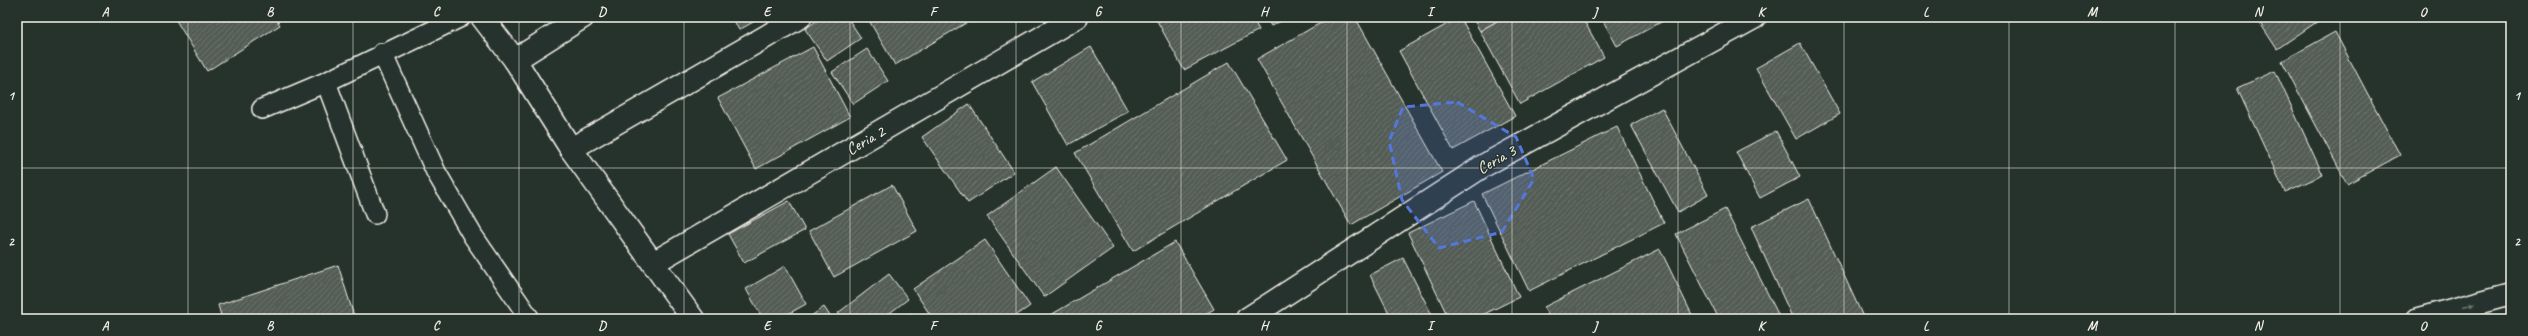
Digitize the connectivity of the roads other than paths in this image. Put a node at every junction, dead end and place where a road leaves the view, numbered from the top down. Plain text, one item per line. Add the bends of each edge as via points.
1 (461, 17) edge
2 (482, 17) edge
3 (583, 17) edge
4 (800, 17) edge
5 (1077, 17) edge
6 (1755, 17) edge
7 (382, 53) junction
8 (514, 60) junction
9 (326, 82) junction
10 (262, 110) dead end
11 (571, 149) junction
12 (375, 214) dead end
13 (653, 263) junction
14 (2511, 294) edge
15 (530, 319) edge
16 (693, 319) edge
17 (1247, 319) edge
18 (2418, 319) edge

1 - 7 lane
2 - 8 main road
3 - 8 main road
4 - 11 main road
5 - 13 main road, Ceria 2
6 - 17 main road, Ceria 3 via 1483,166
7 - 9 lane
7 - 15 lane via 436,172 473,236
8 - 11 main road
9 - 10 lane
9 - 12 lane
11 - 13 main road
13 - 16 main road
18 -> 14 main road

